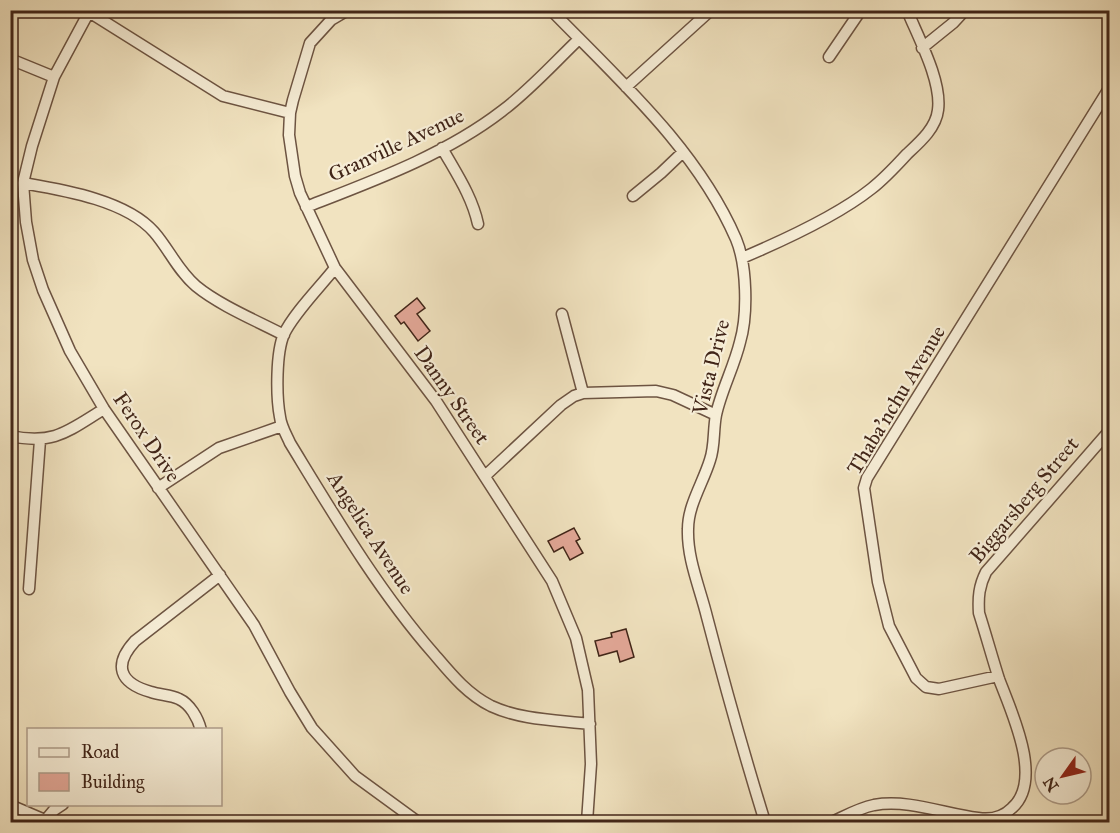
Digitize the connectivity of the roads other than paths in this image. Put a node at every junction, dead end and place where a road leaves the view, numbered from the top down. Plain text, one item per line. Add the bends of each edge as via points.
1 (348, 10) edge
2 (551, 10) edge
3 (711, 10) edge
4 (861, 10) edge
5 (907, 10) edge
6 (965, 10) edge
7 (89, 11) edge
8 (579, 39) junction
9 (922, 48) junction
10 (829, 57) dead end
11 (10, 59) edge
12 (54, 77) junction
13 (626, 87) junction
14 (1110, 87) edge
15 (290, 113) junction
16 (442, 148) junction
17 (683, 152) junction
18 (23, 183) junction
19 (633, 196) dead end
20 (306, 207) junction
21 (478, 224) dead end
22 (742, 258) junction
23 (335, 268) junction
24 (562, 314) dead end
25 (284, 335) junction
26 (583, 393) junction
27 (104, 409) junction
28 (716, 415) junction
29 (282, 426) junction
30 (1110, 430) edge
31 (10, 436) edge
32 (40, 440) junction
33 (484, 476) junction
34 (158, 488) junction
35 (219, 575) junction
36 (29, 589) dead end
37 (998, 676) junction
38 (590, 723) junction
39 (201, 728) edge
40 (10, 805) edge
41 (60, 806) edge
42 (962, 818) edge
43 (44, 821) edge
44 (418, 822) edge
45 (587, 822) edge
46 (765, 822) edge
47 (832, 822) edge

1 - 15 street, Danny Street via 331,20 310,43
2 - 8 street, Vista Drive
3 - 13 street
4 - 10 street
5 - 9 street
6 - 9 street
7 - 12 street, Ferox Drive
7 - 15 street via 223,96
8 - 13 street, Vista Drive
8 - 16 street, Granville Avenue via 502,111
9 - 22 street via 935,82 938,110 936,121 920,142 857,199
11 - 12 street
12 - 18 street, Ferox Drive
13 - 17 street, Vista Drive
14 - 37 street, Thaba'nchu Avenue via 864,488 889,626 916,678 926,687 939,689
15 - 20 street, Danny Street via 291,154
16 - 20 street, Granville Avenue
16 - 21 street via 474,205
17 - 19 street
17 - 22 street, Vista Drive via 723,215
18 - 25 street via 87,196 140,219 199,288
18 - 27 street, Ferox Drive via 25,215 38,275 64,338
20 - 23 street, Danny Street
22 - 28 street, Vista Drive via 741,339
23 - 25 street, Angelica Avenue
23 - 33 street, Danny Street via 417,374
24 - 26 street
25 - 29 street, Angelica Avenue via 280,345 278,398
26 - 28 street via 656,391
26 - 33 street via 546,418
27 - 32 street via 58,436
27 - 34 street, Ferox Drive
28 - 46 street, Vista Drive via 711,458 690,511 688,547
29 - 34 street via 219,448
29 - 38 street, Angelica Avenue via 309,475 396,607 461,685 484,702 513,714
30 - 37 street, Biggarsberg Street via 986,572 978,598 979,613
31 - 32 street
32 - 36 street
33 - 38 street, Danny Street via 552,581 566,611 586,674
34 - 35 street, Ferox Drive
35 - 39 street via 135,641 122,660 124,676 129,681 187,704
35 - 44 street, Ferox Drive via 254,625 320,738 361,781
37 - 42 street, Biggarsberg Street via 1015,723 1026,773 1022,794 1005,814 991,819
38 - 45 street, Danny Street
40 - 43 street
41 - 43 street
42 - 47 street via 915,806 877,805

